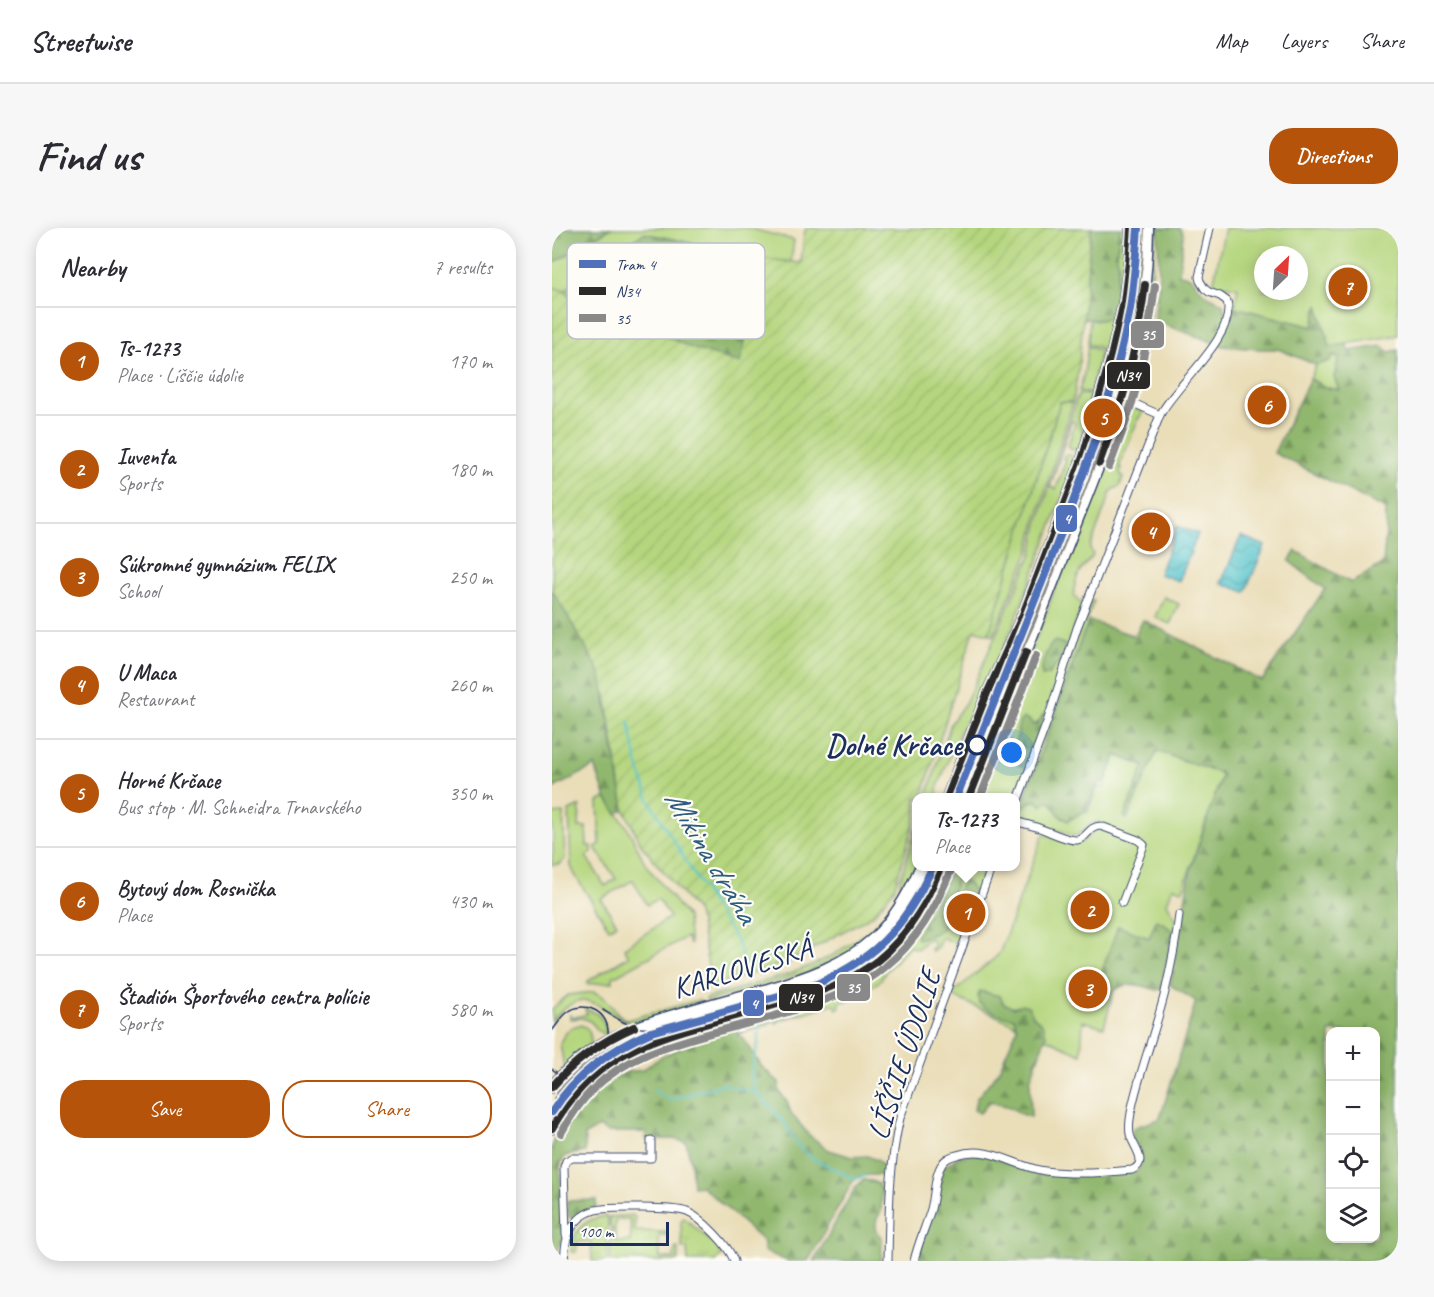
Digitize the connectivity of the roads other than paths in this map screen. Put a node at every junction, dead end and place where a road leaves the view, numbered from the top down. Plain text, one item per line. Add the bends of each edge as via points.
1 (1131, 228) edge
2 (1148, 228) edge
3 (1210, 228) edge
4 (1122, 398) junction
5 (1160, 415) junction
6 (949, 793) edge
7 (971, 793) edge
8 (1020, 793) edge
9 (1020, 822) edge
10 (919, 871) edge
11 (939, 871) edge
12 (991, 871) edge
13 (1122, 903) dead end
14 (1179, 915) dead end
15 (552, 1087) edge
16 (552, 1128) edge
17 (651, 1140) dead end
18 (565, 1215) junction
19 (578, 1219) junction
20 (566, 1237) junction
21 (564, 1261) edge
22 (734, 1261) edge
23 (888, 1261) edge
24 (914, 1261) edge

1 - 6 main road via 1124,302 1083,457
2 - 4 main road via 1141,315
3 - 5 street via 1199,278 1205,289 1227,301 1224,328
4 - 5 street
4 - 7 main road
5 - 8 street via 1077,628
9 - 13 street via 1076,840 1101,826 1138,840 1144,845
10 - 15 main road, KARLOVESKÁ via 887,924 849,956 799,980 627,1030 592,1050
11 - 16 main road, KARLOVESKÁ via 910,927 871,965 822,991 666,1035 627,1051 581,1086
12 - 23 street, LÍŠČIE ÚDOLIE via 900,1118 891,1182
14 - 24 street via 1165,993 1131,1115 1130,1138 1139,1154 1139,1165 1099,1173 1052,1172 983,1152 951,1157 940,1169
17 - 18 street via 651,1158 568,1160 564,1167
18 - 19 street via 571,1221
18 - 20 street
19 - 20 street
19 - 22 street via 605,1209 684,1211 718,1237
20 - 21 street

